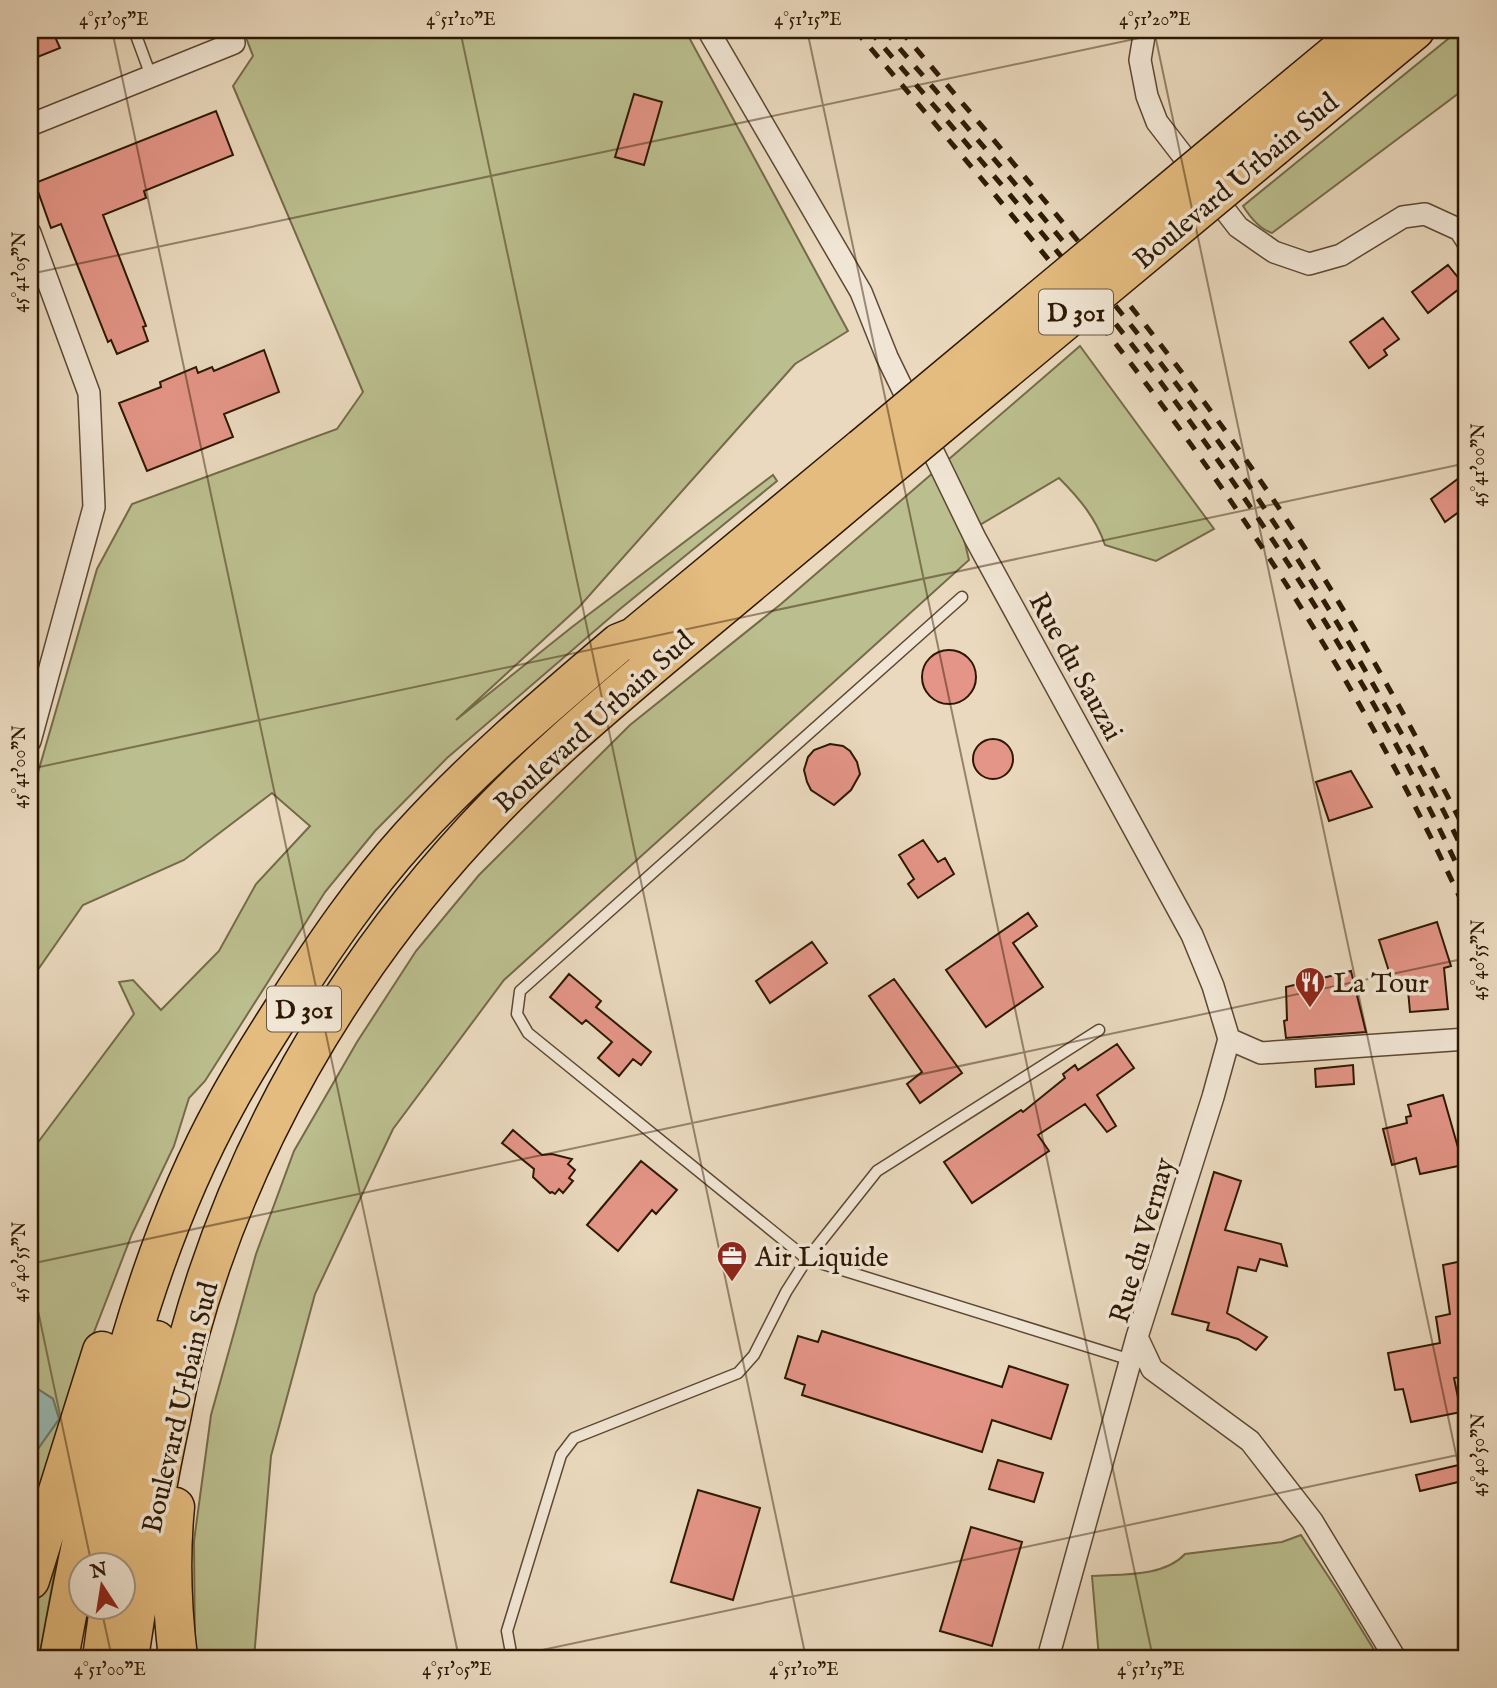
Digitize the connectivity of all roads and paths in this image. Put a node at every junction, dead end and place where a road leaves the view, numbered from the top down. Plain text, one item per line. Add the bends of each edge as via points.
1 (134, 30) edge
2 (708, 30) edge
3 (1144, 30) edge
4 (1364, 30) edge
5 (1415, 30) edge
6 (231, 36) edge
7 (151, 76) junction
8 (30, 125) edge
9 (1264, 134) junction
10 (30, 233) edge
11 (1467, 242) edge
12 (870, 462) junction
13 (962, 597) dead end
14 (634, 637) junction
15 (30, 741) edge
16 (1099, 1030) dead end
17 (1228, 1039) junction
18 (1467, 1039) edge
19 (807, 1259) junction
20 (1137, 1337) junction
21 (188, 1338) junction
22 (1131, 1360) junction
23 (117, 1552) edge
24 (30, 1580) edge
25 (107, 1622) edge
26 (59, 1658) edge
27 (102, 1658) edge
28 (129, 1658) edge
29 (178, 1658) edge
30 (512, 1658) edge
31 (1048, 1658) edge
32 (1395, 1658) edge

1 - 7 lane
2 - 17 street, Rue du Sauzai via 855,282 975,538 1192,935
3 - 11 street, bridge via 1140,60 1157,121 1238,227 1274,252 1309,264 1341,255 1403,217 1425,214 1460,230
4 - 9 highway, Boulevard Urbain Sud / D 301
5 - 9 highway, Boulevard Urbain Sud / D 301
6 - 7 street
7 - 8 street
9 - 12 highway, Boulevard Urbain Sud / D 301, bridge
10 - 15 street via 89,393 94,507
12 - 14 highway, Boulevard Urbain Sud / D 301
12 - 21 highway, Boulevard Urbain Sud / D 301 via 559,746 472,832 406,909 330,1018 267,1132 220,1241
13 - 19 lane via 520,991 517,1014 528,1033
14 - 23 highway, D 301 via 626,651 523,742 420,849 341,952 259,1085 212,1180 165,1307 139,1417
14 - 24 highway via 604,640 427,793 373,853 268,994 196,1118 154,1212 102,1352
14 - 26 highway via 619,643 513,734 408,840 340,923 224,1106 173,1221 129,1346 94,1478
16 - 19 lane via 877,1171
17 - 18 street via 1261,1053
17 - 20 street, Rue du Vernay
19 - 22 lane
19 - 30 lane via 754,1355 738,1373 574,1438 561,1455 507,1631
20 - 22 street
20 - 32 street, Rue du Vernay via 1152,1369 1250,1441 1312,1521
21 - 28 highway, Boulevard Urbain Sud / D 301 via 157,1484
21 - 29 highway via 172,1540
22 - 31 street
25 - 27 highway

